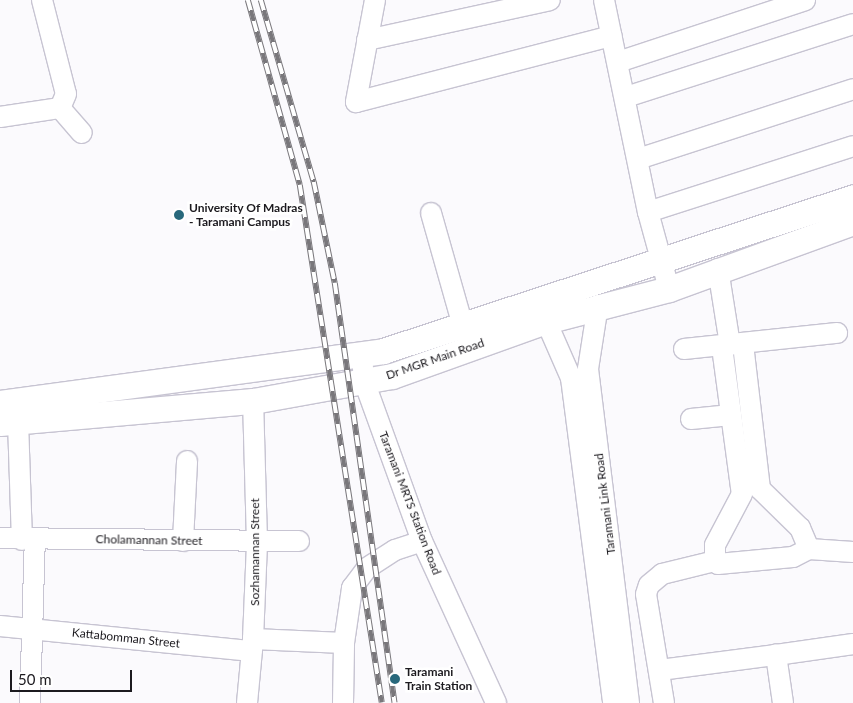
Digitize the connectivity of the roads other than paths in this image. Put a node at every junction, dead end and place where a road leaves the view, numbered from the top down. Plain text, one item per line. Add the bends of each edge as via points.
1 (42, 0) edge
2 (374, 0) edge
3 (550, 0) edge
4 (805, 0) edge
5 (608, 1) edge
6 (853, 24) edge
7 (612, 36) junction
8 (368, 40) junction
9 (618, 62) junction
10 (853, 89) edge
11 (626, 97) junction
12 (60, 108) junction
13 (0, 117) edge
14 (82, 133) dead end
15 (853, 146) edge
16 (638, 159) junction
17 (853, 197) edge
18 (648, 212) junction
19 (431, 213) dead end
20 (853, 222) edge
21 (660, 262) junction
22 (718, 270) junction
23 (669, 288) junction
24 (598, 305) junction
25 (546, 321) junction
26 (463, 326) junction
27 (836, 333) dead end
28 (732, 346) junction
29 (684, 349) dead end
30 (362, 354) junction
31 (364, 381) junction
32 (253, 401) junction
33 (0, 403) edge
34 (731, 415) junction
35 (691, 419) dead end
36 (9, 422) edge
37 (187, 460) dead end
38 (0, 538) edge
39 (28, 539) junction
40 (183, 541) junction
41 (422, 541) junction
42 (256, 542) junction
43 (299, 542) dead end
44 (810, 548) junction
45 (853, 552) edge
46 (715, 561) junction
47 (0, 626) edge
48 (33, 629) junction
49 (344, 643) junction
50 (853, 644) edge
51 (252, 645) junction
52 (776, 655) junction
53 (660, 670) junction
54 (30, 703) edge
55 (247, 703) edge
56 (343, 703) edge
57 (496, 703) edge
58 (613, 703) edge
59 (628, 703) edge
60 (664, 703) edge
61 (782, 703) edge

1 - 12 street via 66,94
2 - 8 street
3 - 8 street
4 - 9 street
5 - 7 street
6 - 11 street
7 - 8 street via 356,102
7 - 9 street
9 - 11 street
10 - 16 street
11 - 16 street
12 - 13 street
12 - 14 street
15 - 18 street
16 - 18 street
17 - 21 main road, Dr MGR Main Road
18 - 21 street
19 - 26 street
20 - 22 main road, Dr MGR Main Road
21 - 23 street
21 - 26 main road, Dr MGR Main Road
22 - 23 main road, Dr MGR Main Road
22 - 28 street
23 - 24 main road, Dr MGR Main Road
24 - 25 main road, Dr MGR Main Road
24 - 59 street, Taramani Link Road via 588,369
25 - 31 main road, Dr MGR Main Road via 392,376
25 - 58 street, Taramani Link Road via 571,378
26 - 30 main road, Dr MGR Main Road via 383,351
27 - 28 street
28 - 29 street
28 - 34 street
28 - 44 street via 760,489 800,528
30 - 31 street, Taramani MRTS Station Road
30 - 33 main road, Dr MGR Main Road
31 - 32 main road, Dr MGR Main Road
31 - 41 street, Taramani MRTS Station Road
32 - 36 main road, Dr MGR Main Road
32 - 42 street, Sozhamannan Street
34 - 35 street
34 - 46 street via 742,494 715,545
36 - 39 street
37 - 40 street
38 - 39 street, Cholamannan Street
39 - 40 street, Cholamannan Street
39 - 48 street
40 - 42 street, Cholamannan Street
41 - 49 street via 395,550 367,568 352,588
41 - 57 street, Taramani MRTS Station Road
42 - 43 street, Cholamannan Street
42 - 51 street, Sozhamannan Street
44 - 45 street
44 - 46 street via 793,558 718,564
46 - 53 street via 662,574 649,585 646,594
47 - 48 street, Kattabomman Street
48 - 51 street, Kattabomman Street
48 - 54 street
49 - 51 street, Kattabomman Street
49 - 56 street
50 - 52 street
51 - 55 street, Sozhamannan Street
52 - 53 street
52 - 61 street
53 - 60 street

